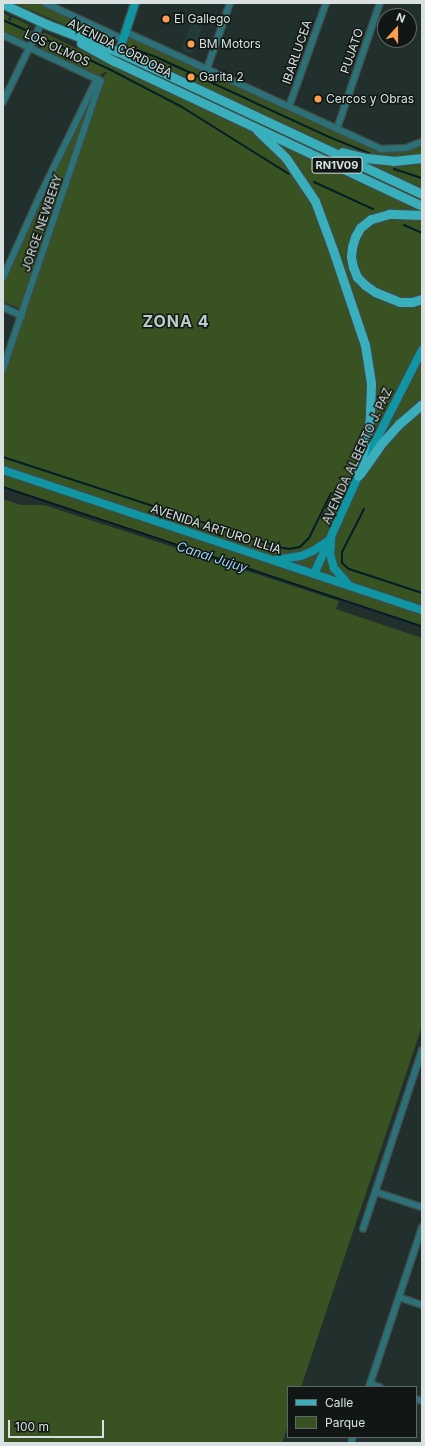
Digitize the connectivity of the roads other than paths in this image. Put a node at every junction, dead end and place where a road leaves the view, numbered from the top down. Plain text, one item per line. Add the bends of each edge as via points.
1 (45, 3) edge
2 (135, 3) edge
3 (230, 3) edge
4 (326, 3) edge
5 (380, 3) edge
6 (3, 4) edge
7 (44, 23) junction
8 (3, 35) edge
9 (125, 35) junction
10 (29, 47) junction
11 (119, 52) junction
12 (207, 69) junction
13 (99, 80) junction
14 (3, 102) edge
15 (289, 107) junction
16 (251, 125) junction
17 (337, 129) junction
18 (422, 142) edge
19 (323, 148) junction
20 (422, 158) edge
21 (422, 194) edge
22 (422, 206) edge
23 (422, 215) edge
24 (3, 278) edge
25 (422, 299) edge
26 (3, 307) edge
27 (22, 316) junction
28 (422, 350) edge
29 (3, 371) edge
30 (422, 404) edge
31 (3, 470) edge
32 (358, 476) junction
33 (331, 539) junction
34 (274, 560) junction
35 (314, 574) junction
36 (348, 585) junction
37 (422, 610) edge
38 (422, 1051) edge
39 (376, 1192) junction
40 (422, 1207) edge
41 (422, 1228) edge
42 (363, 1229) dead end
43 (399, 1297) junction
44 (422, 1305) edge
45 (370, 1385) edge

1 - 9 street
2 - 9 main road
3 - 12 street
4 - 15 street, IBARLUCEA
5 - 17 street, PUJATO
6 - 7 main road, AVENIDA CÓRDOBA / RN1V09
7 - 10 street
7 - 11 main road, AVENIDA CÓRDOBA / RN1V09
7 - 16 main road, AVENIDA CÓRDOBA / RN1V09 via 114,61
8 - 10 street, LOS OLMOS
9 - 11 main road
9 - 12 street
10 - 13 street, LOS OLMOS
10 - 14 street
11 - 19 main road, AVENIDA CÓRDOBA / RN1V09
12 - 15 street
13 - 24 street, JORGE NEWBERY
13 - 27 street, JORGE NEWBERY
15 - 17 street
16 - 22 main road, AVENIDA CÓRDOBA / RN1V09
16 - 32 main road via 286,158 315,201 359,326 368,363 371,403 368,435
17 - 18 street via 381,149 406,148
19 - 20 main road via 393,161
19 - 21 main road, AVENIDA CÓRDOBA / RN1V09
23 - 25 main road via 389,214 370,219 355,237 351,257 357,277 375,292 400,302
26 - 27 street
27 - 29 street, JORGE NEWBERY
28 - 32 main road, AVENIDA ALBERTO J. PAZ
30 - 32 main road via 380,445
31 - 34 main road, AVENIDA ARTURO ILLIA
32 - 33 main road, AVENIDA ALBERTO J. PAZ
33 - 34 main road via 301,556
33 - 35 main road, AVENIDA ALBERTO J. PAZ
33 - 36 main road via 334,568
34 - 35 main road, AVENIDA ARTURO ILLIA
35 - 36 main road, AVENIDA ARTURO ILLIA
36 - 37 main road, AVENIDA ARTURO ILLIA
38 - 39 street
39 - 40 street
39 - 42 street
41 - 43 street
43 - 44 street
43 - 45 street

